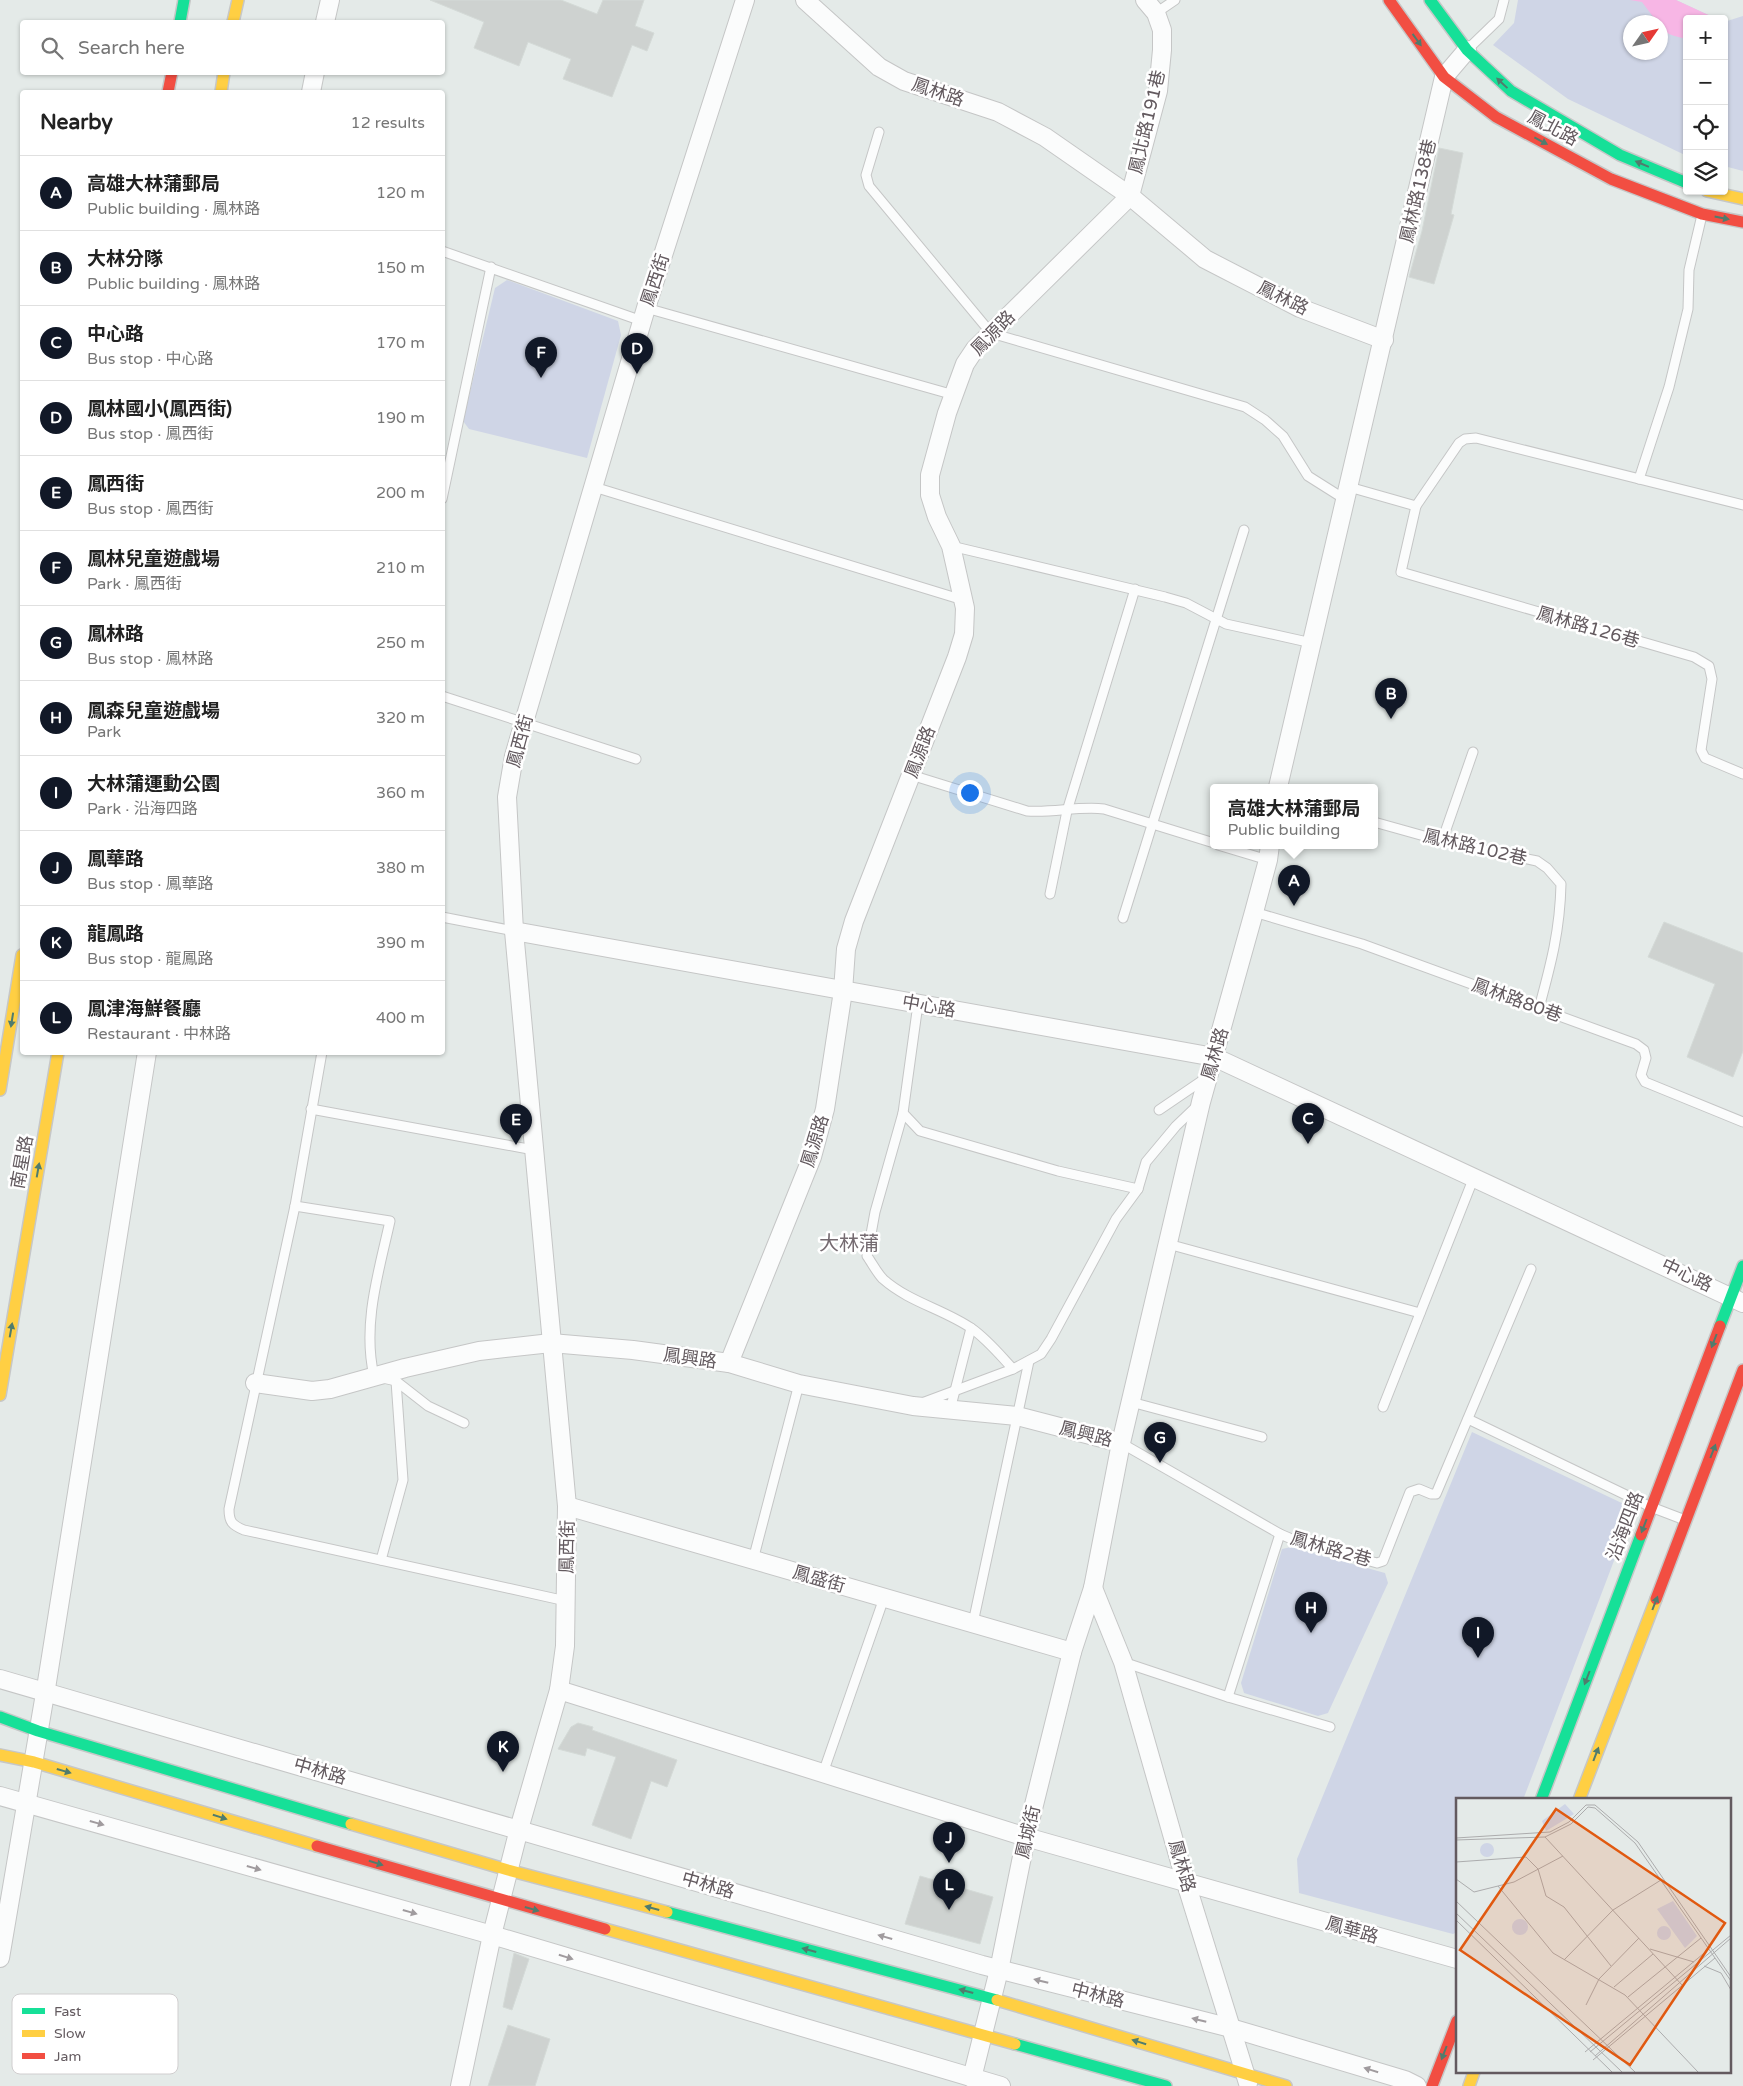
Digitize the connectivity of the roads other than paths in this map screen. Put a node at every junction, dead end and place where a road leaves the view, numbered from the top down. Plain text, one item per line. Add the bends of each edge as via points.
1 (184, 0) edge
2 (238, 0) edge
3 (330, 0) edge
4 (745, 0) edge
5 (805, 0) edge
6 (1175, 0) edge
7 (1389, 0) edge
8 (1430, 0) edge
9 (1504, 0) edge
10 (1153, 4) edge
11 (180, 20) edge
12 (233, 20) edge
13 (325, 20) edge
14 (1467, 50) junction
15 (171, 75) edge
16 (224, 75) edge
17 (314, 75) edge
18 (1444, 77) junction
19 (168, 90) edge
20 (221, 90) edge
21 (311, 90) edge
22 (880, 132) dead end
23 (1683, 181) edge
24 (1725, 195) edge
25 (1130, 196) junction
26 (1743, 199) edge
27 (1702, 214) junction
28 (1743, 222) edge
29 (445, 252) edge
30 (491, 267) junction
31 (644, 315) junction
32 (991, 333) junction
33 (1384, 340) junction
34 (954, 395) junction
35 (1639, 479) junction
36 (445, 485) edge
37 (594, 487) junction
38 (1348, 493) junction
39 (1743, 505) edge
40 (1416, 506) junction
41 (1244, 530) dead end
42 (951, 546) junction
43 (1135, 589) junction
44 (963, 600) junction
45 (1216, 620) junction
46 (1312, 643) junction
47 (445, 697) edge
48 (524, 722) junction
49 (1473, 752) dead end
50 (636, 759) dead end
51 (1743, 774) edge
52 (911, 775) junction
53 (1279, 784) edge
54 (1067, 810) junction
55 (1378, 823) edge
56 (1152, 824) junction
57 (1442, 841) junction
58 (1210, 842) edge
59 (1244, 849) edge
60 (1269, 853) edge
61 (1050, 894) dead end
62 (1254, 912) junction
63 (445, 918) edge
64 (1123, 918) dead end
65 (514, 931) junction
66 (20, 967) edge
67 (843, 991) junction
68 (918, 1004) junction
69 (1539, 1008) junction
70 (57, 1055) edge
71 (147, 1055) edge
72 (321, 1055) edge
73 (1214, 1057) junction
74 (1209, 1076) junction
75 (0, 1090) edge
76 (1201, 1102) junction
77 (311, 1109) junction
78 (1159, 1110) dead end
79 (902, 1113) junction
80 (1743, 1122) edge
81 (534, 1150) junction
82 (1474, 1177) junction
83 (1138, 1189) junction
84 (295, 1206) junction
85 (1168, 1244) junction
86 (1743, 1266) edge
87 (1531, 1269) dead end
88 (1737, 1299) edge
89 (1420, 1313) junction
90 (971, 1328) junction
91 (551, 1343) junction
92 (1029, 1361) junction
93 (729, 1363) junction
94 (1013, 1369) junction
95 (1743, 1370) edge
96 (374, 1376) junction
97 (396, 1381) junction
98 (255, 1383) junction
99 (799, 1384) junction
100 (955, 1391) junction
101 (0, 1395) edge
102 (1131, 1402) junction
103 (913, 1406) junction
104 (1383, 1407) dead end
105 (950, 1410) junction
106 (1017, 1416) junction
107 (1468, 1420) junction
108 (464, 1423) dead end
109 (1262, 1437) dead end
110 (1121, 1443) junction
111 (567, 1506) junction
112 (1651, 1507) junction
113 (1686, 1520) junction
114 (1280, 1534) junction
115 (381, 1560) junction
116 (753, 1560) junction
117 (1093, 1588) junction
118 (884, 1598) junction
119 (566, 1601) junction
120 (972, 1623) junction
121 (1072, 1652) junction
122 (1123, 1662) junction
123 (0, 1679) edge
124 (559, 1690) junction
125 (46, 1691) junction
126 (1228, 1697) junction
127 (0, 1718) edge
128 (1330, 1727) dead end
129 (38, 1730) junction
130 (0, 1755) edge
131 (34, 1762) junction
132 (822, 1774) junction
133 (0, 1796) edge
134 (1541, 1798) edge
135 (1580, 1798) edge
136 (26, 1802) junction
137 (519, 1829) junction
138 (1026, 1837) junction
139 (508, 1870) junction
140 (1186, 1883) junction
141 (501, 1900) junction
142 (492, 1935) junction
143 (0, 1958) edge
144 (1456, 1959) edge
145 (999, 1970) junction
146 (991, 1998) junction
147 (1456, 2024) edge
148 (1231, 2028) junction
149 (983, 2036) junction
150 (1473, 2074) edge
151 (972, 2078) junction
152 (1248, 2080) edge
153 (460, 2086) edge
154 (1001, 2086) edge
155 (1166, 2086) edge
156 (1286, 2086) edge
157 (1418, 2086) edge
158 (1432, 2086) edge
159 (1469, 2086) edge

1 - 11 street
2 - 12 street
3 - 13 street
4 - 31 street, 鳳西街
5 - 25 street, 鳳林路 via 879,66 904,81 998,112 1045,137
6 - 10 lane, 鳳北路191巷
7 -> 18 street, 鳳北路
8 - 14 street, 鳳北路
9 - 14 lane via 1499,19
10 - 25 street, 鳳北路191巷 via 1162,30 1158,91
14 - 18 street, 鳳林路138巷
23 -> 14 street, 鳳北路 via 1620,154 1511,91
15 - 19 street
16 - 20 street
17 - 21 street
18 -> 27 street, 鳳北路 via 1496,117 1611,179
18 - 33 street, 鳳林路138巷
22 - 32 lane via 866,175 869,186
24 - 26 street
25 - 32 street, 鳳源路
25 - 33 street, 鳳林路 via 1205,259 1300,308
27 -> 28 street, 鳳北路
27 - 35 lane via 1689,270 1686,318 1670,387
29 - 30 lane
30 - 31 lane
30 - 36 lane
31 - 34 lane
31 - 37 street, 鳳西街
32 - 34 street, 鳳源路 via 965,364
32 - 38 lane via 1245,407 1283,436 1308,476
33 - 38 street
34 - 42 street, 鳳源路 via 930,475 930,495
35 - 39 lane
35 - 40 lane via 1476,438 1465,439
37 - 44 lane
37 - 48 street, 鳳西街
38 - 40 lane
38 - 46 street
40 - 51 lane, 鳳林路126巷 via 1401,572 1694,657 1709,666 1712,679 1702,754
41 - 45 lane
42 - 43 lane
42 - 44 street, 鳳源路
43 - 45 lane via 1186,604
43 - 54 lane
44 - 52 street, 鳳源路 via 964,634
45 - 46 lane
45 - 56 lane
46 - 53 street
47 - 48 lane
48 - 50 lane
48 - 65 street, 鳳西街 via 507,796
49 - 57 lane
52 - 54 lane via 1027,811
52 - 67 street, 鳳源路 via 854,921 846,949
54 - 56 lane via 1104,809
54 - 61 lane
55 - 57 lane, 鳳林路102巷
56 - 58 lane
56 - 64 lane
57 - 69 lane, 鳳林路102巷 via 1538,861 1561,884 1559,927
59 - 60 lane
60 - 62 street, 鳳林路
62 - 69 lane, 鳳林路80巷 via 1362,944
62 - 73 street, 鳳林路
63 - 65 lane
65 - 67 street, 中心路
65 - 81 street, 鳳西街
66 -> 75 street
67 - 68 street, 中心路
67 - 93 street, 鳳源路 via 825,1109 812,1157
68 - 73 street, 中心路
68 - 79 lane
69 - 80 lane, 鳳林路80巷 via 1636,1044 1644,1050 1646,1058 1641,1075 1645,1082
101 -> 70 street, 南星路
71 - 125 street
72 - 77 lane
73 - 74 street, 鳳林路
73 - 82 street, 中心路
74 - 76 street, 鳳林路
74 - 78 lane
76 - 83 lane via 1146,1162
76 - 85 street, 鳳林路
77 - 81 lane
77 - 84 lane
79 - 83 lane via 920,1131 1058,1171
79 - 90 lane via 874,1212 867,1256 882,1278 918,1303
81 - 91 street, 鳳西街
82 - 88 street, 中心路
82 - 89 lane
83 - 92 lane via 1116,1219 1051,1339 1041,1354
84 - 96 lane via 390,1221 373,1297 370,1358
84 - 98 lane
85 - 89 lane
85 - 102 street, 鳳林路
86 - 88 street, 沿海四路
87 - 107 lane, 鳳林路2巷
88 -> 112 street, 沿海四路
89 - 104 lane
90 - 94 lane
90 - 100 lane
91 - 93 street, 鳳興路
91 - 96 street, 鳳興路 via 480,1352
91 - 111 street, 鳳西街
92 - 94 lane
92 - 106 lane
93 - 99 street, 鳳興路
94 - 100 lane
113 -> 95 street
96 - 97 lane
96 - 98 street, 鳳興路 via 312,1391
97 - 108 lane via 428,1406
97 - 115 lane via 403,1480
98 - 115 lane via 229,1509 229,1520 233,1526
99 - 103 street, 鳳興路
99 - 116 lane
100 - 103 lane
100 - 105 lane
102 - 109 lane
102 - 110 street, 鳳林路
103 - 105 street, 鳳興路
105 - 106 street, 鳳興路
106 - 110 street, 鳳興路
106 - 120 lane
107 - 112 lane
107 - 114 lane, 鳳林路2巷 via 1436,1494 1419,1489 1410,1492 1383,1561 1377,1563
110 - 114 lane, 鳳林路2巷
110 - 117 street, 鳳林路
111 - 116 street, 鳳盛街
111 - 119 street, 鳳西街
112 - 113 lane
112 -> 134 street, 沿海四路
135 -> 113 street
114 - 126 lane
115 - 119 lane
116 - 118 street, 鳳盛街
117 - 121 street, 鳳城街
117 - 122 street, 鳳林路
118 - 120 street, 鳳盛街
118 - 132 lane
119 - 124 street, 鳳西街 via 565,1646
120 - 121 street, 鳳盛街
121 - 138 street, 鳳城街
122 - 126 lane
122 - 140 street, 鳳林路
123 - 125 street, 中林路
124 - 132 street, 鳳華路
124 - 137 street, 鳳西街
125 - 129 street
125 - 137 street, 中林路
126 - 128 lane
127 - 129 street, 中林路
129 - 131 street
129 - 139 street, 中林路
130 - 131 street
131 - 136 street
131 -> 141 street
132 - 138 street, 鳳華路
133 - 136 street
136 -> 142 street
136 - 143 street
137 - 139 street, 鳳西街
145 -> 137 street, 中林路
138 - 140 street, 鳳華路
138 - 145 street, 鳳城街
139 - 141 street, 鳳西街
146 -> 139 street, 中林路
140 - 144 street, 鳳華路
140 - 148 street, 鳳林路
141 - 142 street, 鳳西街
141 -> 149 street
142 -> 151 street
142 - 153 street, 鳳西街
145 - 146 street, 鳳城街
148 -> 145 street, 中林路
146 - 149 street, 鳳城街
152 -> 146 street, 中林路
147 -> 158 street
148 - 152 street, 鳳林路
157 -> 148 street, 中林路
149 - 151 street, 鳳城街
149 - 155 street
150 - 159 street
151 - 154 street
152 - 156 street, 中林路

